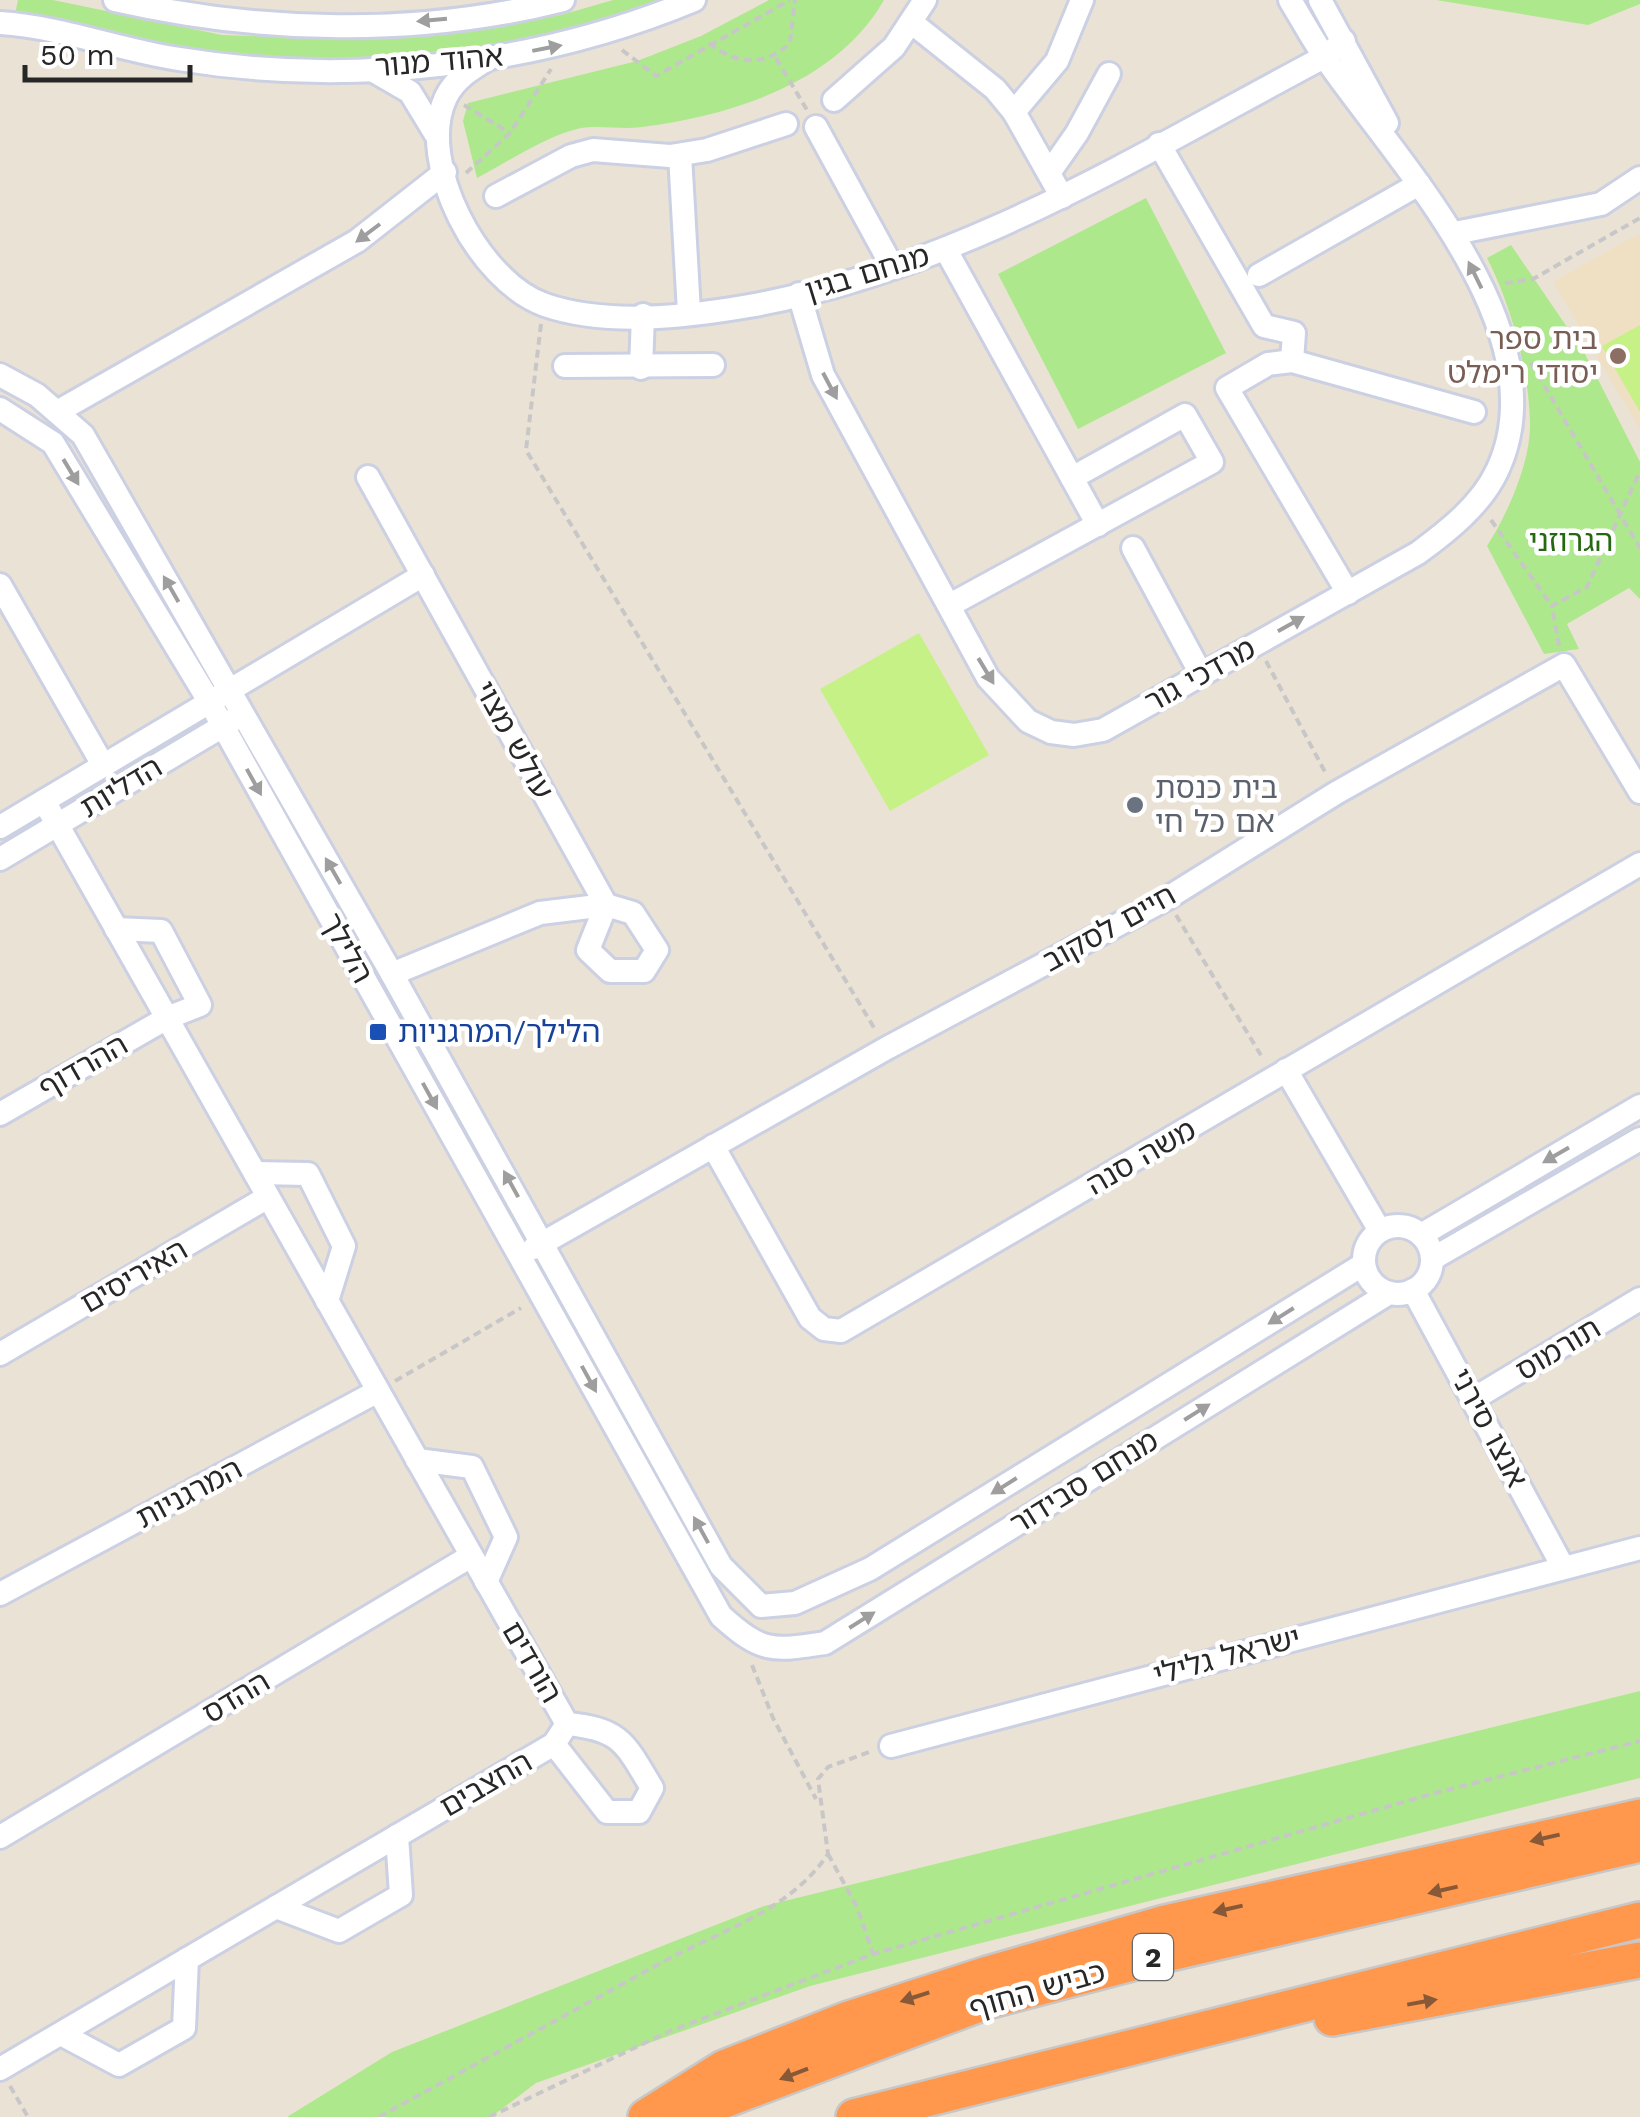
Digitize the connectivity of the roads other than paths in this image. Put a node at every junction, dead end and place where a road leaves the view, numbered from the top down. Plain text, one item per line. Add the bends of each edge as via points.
1 (4, 0) edge
2 (115, 0) edge
3 (563, 0) edge
4 (694, 0) edge
5 (925, 0) edge
6 (1082, 0) edge
7 (1290, 0) edge
8 (1320, 0) edge
9 (0, 8) edge
10 (912, 22) junction
11 (0, 23) edge
12 (1344, 40) junction
13 (491, 57) junction
14 (1324, 57) junction
15 (368, 68) junction
16 (1109, 74) dead end
17 (834, 100) dead end
18 (1014, 112) junction
19 (786, 124) dead end
20 (816, 127) road end
21 (439, 141) junction
22 (1159, 144) junction
23 (680, 155) junction
24 (1049, 173) junction
25 (1640, 178) edge
26 (447, 181) junction
27 (1419, 184) junction
28 (496, 196) dead end
29 (1062, 196) junction
30 (1454, 233) junction
31 (946, 250) junction
32 (893, 268) junction
33 (1258, 274) dead end
34 (799, 294) junction
35 (689, 312) junction
36 (643, 315) junction
37 (1292, 361) junction
38 (713, 365) dead end
39 (565, 366) dead end
40 (641, 368) junction
41 (0, 376) edge
42 (0, 409) edge
43 (57, 412) junction
44 (1474, 412) dead end
45 (368, 477) dead end
46 (1072, 478) junction
47 (1098, 524) junction
48 (1134, 548) dead end
49 (422, 575) junction
50 (0, 585) edge
51 (1348, 593) junction
52 (950, 605) junction
53 (1201, 674) junction
54 (218, 696) junction
55 (232, 720) junction
56 (103, 765) junction
57 (1640, 792) edge
58 (44, 801) junction
59 (57, 825) junction
60 (0, 828) edge
61 (0, 859) edge
62 (1640, 864) edge
63 (116, 929) junction
64 (392, 974) junction
65 (167, 1018) junction
66 (1281, 1074) junction
67 (1640, 1106) edge
68 (0, 1114) edge
69 (1640, 1139) edge
70 (713, 1146) junction
71 (255, 1173) junction
72 (268, 1198) junction
73 (1380, 1230) junction
74 (1421, 1234) junction
75 (544, 1242) junction
76 (520, 1256) junction
77 (1432, 1259) junction
78 (1364, 1264) junction
79 (1401, 1291) junction
80 (1640, 1299) edge
81 (327, 1301) junction
82 (0, 1354) edge
83 (378, 1391) junction
84 (1475, 1398) junction
85 (417, 1460) junction
86 (1640, 1548) edge
87 (472, 1556) junction
88 (1563, 1567) junction
89 (486, 1582) junction
90 (0, 1594) edge
91 (761, 1606) joint
92 (772, 1651) joint
93 (561, 1734) joint
94 (891, 1746) road end
95 (1640, 1817) edge
96 (398, 1836) junction
97 (0, 1837) edge
98 (1640, 1844) edge
99 (276, 1907) junction
100 (1640, 1920) edge
101 (1640, 1957) edge
102 (187, 1959) junction
103 (60, 2034) junction
104 (0, 2069) edge
105 (1016, 2073) junction
106 (646, 2117) edge
107 (679, 2117) edge
108 (854, 2117) edge

1 - 9 street
3 -> 2 street, אהוד מנור via 460,18 337,25 223,21
13 -> 4 street, אהוד מנור via 568,44
5 - 10 street
6 - 18 street via 1057,60
7 - 14 street, מרדכי גור
8 - 12 street, מרדכי גור
10 - 17 street
10 - 18 street
11 - 15 street, אהוד מנור via 204,63
12 - 14 street, מנחם בגין
12 - 27 street, מרדכי גור
13 - 15 street, אהוד מנור
13 - 21 street, מנחם בגין via 447,95
14 - 22 street, מנחם בגין
14 - 27 street, מרדכי גור
15 - 21 street, מנחם בגין via 410,92
16 - 24 street
18 - 24 street
19 - 23 street
20 - 32 street
21 - 26 street, מנחם בגין
22 - 29 street, מנחם בגין
22 - 37 street via 1264,326 1294,333
23 - 28 street via 593,150
23 - 35 street
24 - 29 street
25 - 30 street via 1601,204
26 - 36 street, מנחם בגין via 456,216 507,280 543,304 587,314
26 -> 43 street via 358,242
27 - 30 street, מרדכי גור
27 - 33 street
29 - 31 street, מנחם בגין
51 -> 30 street, מרדכי גור via 1418,554 1477,500 1497,472 1510,434 1507,358
31 - 32 street, מנחם בגין
31 - 46 street
32 - 34 street, מנחם בגין
34 - 35 street, מנחם בגין
34 -> 52 street, מרדכי גור via 823,375
35 - 36 street, מנחם בגין
36 - 40 street
37 - 44 street
37 - 51 street via 1268,364 1227,388
38 - 40 street
39 - 40 street
41 - 43 street, הלילך
42 -> 54 street, הלילך via 53,442
54 -> 43 street, הלילך via 82,434
45 - 49 street, עולש מצוי
46 - 47 street
46 - 47 street via 1184,415 1212,462
47 - 52 street
48 - 53 street
49 - 54 street
49 - 64 street, עולש מצוי via 606,906 540,913
50 - 56 street, הדליות
53 -> 51 street, מרדכי גור
52 -> 53 street, מרדכי גור via 988,678 1028,721 1052,732 1102,730
54 - 55 street, הלילך
54 - 56 street, הדליות
55 - 59 street, הדליות
64 -> 55 street, הלילך
55 -> 76 street, הלילך
56 - 58 street, הדליות
57 - 70 street, חיים לסקוב via 1564,665 1166,898
58 - 59 street, הורדים
58 - 60 street, הדליות
59 - 61 street, הדליות
59 - 63 street, הורדים
62 - 66 street, משה סנה
63 - 65 street, הורדים
63 - 65 street via 162,931 200,1005
75 -> 64 street, הלילך
65 - 68 street, ההרדוף
65 - 71 street, הורדים
66 - 70 street, משה סנה via 842,1331 810,1318
66 - 73 street
67 -> 74 street
69 - 77 street
70 - 75 street, חיים לסקוב
71 - 72 street, הורדים
71 - 81 street via 308,1174 344,1246
72 - 81 street, הורדים
72 - 82 street, האיריסים
73 - 74 street via 1406,1226
73 - 78 street via 1367,1245
74 - 77 street
75 - 76 street, חיים לסקוב
91 -> 75 street, הלילך via 721,1566
76 -> 92 street, הלילך via 721,1616
77 - 79 street via 1427,1277
78 - 79 street via 1372,1282
78 -> 91 street, מנחם סבידור via 870,1569 795,1604
79 - 84 street, אנצו סירני
92 -> 79 street, מנחם סבידור via 825,1643
80 - 84 street, תורמוס
81 - 83 street, הורדים
83 - 85 street, הורדים
83 - 90 street, המרגניות
84 - 88 street, אנצו סירני
85 - 87 street, הורדים
85 - 89 street via 472,1467 506,1537
86 - 88 street, ישראל גלילי
87 - 89 street, הורדים
87 - 97 street, ההדס
88 - 94 street, ישראל גלילי
89 - 93 street, הורדים
93 - 96 street, החצבים
95 -> 106 highway via 1166,1924 988,1974 724,2068
96 - 99 street, החצבים
96 - 99 street via 401,1896 339,1931
98 -> 107 highway, כביש החוף / 2 via 1170,1952 987,2002
99 - 102 street, החצבים
100 - 105 highway
105 -> 101 highway
102 - 103 street, החצבים
102 - 103 street via 184,2028 119,2065
103 - 104 street, החצבים
105 - 108 highway

